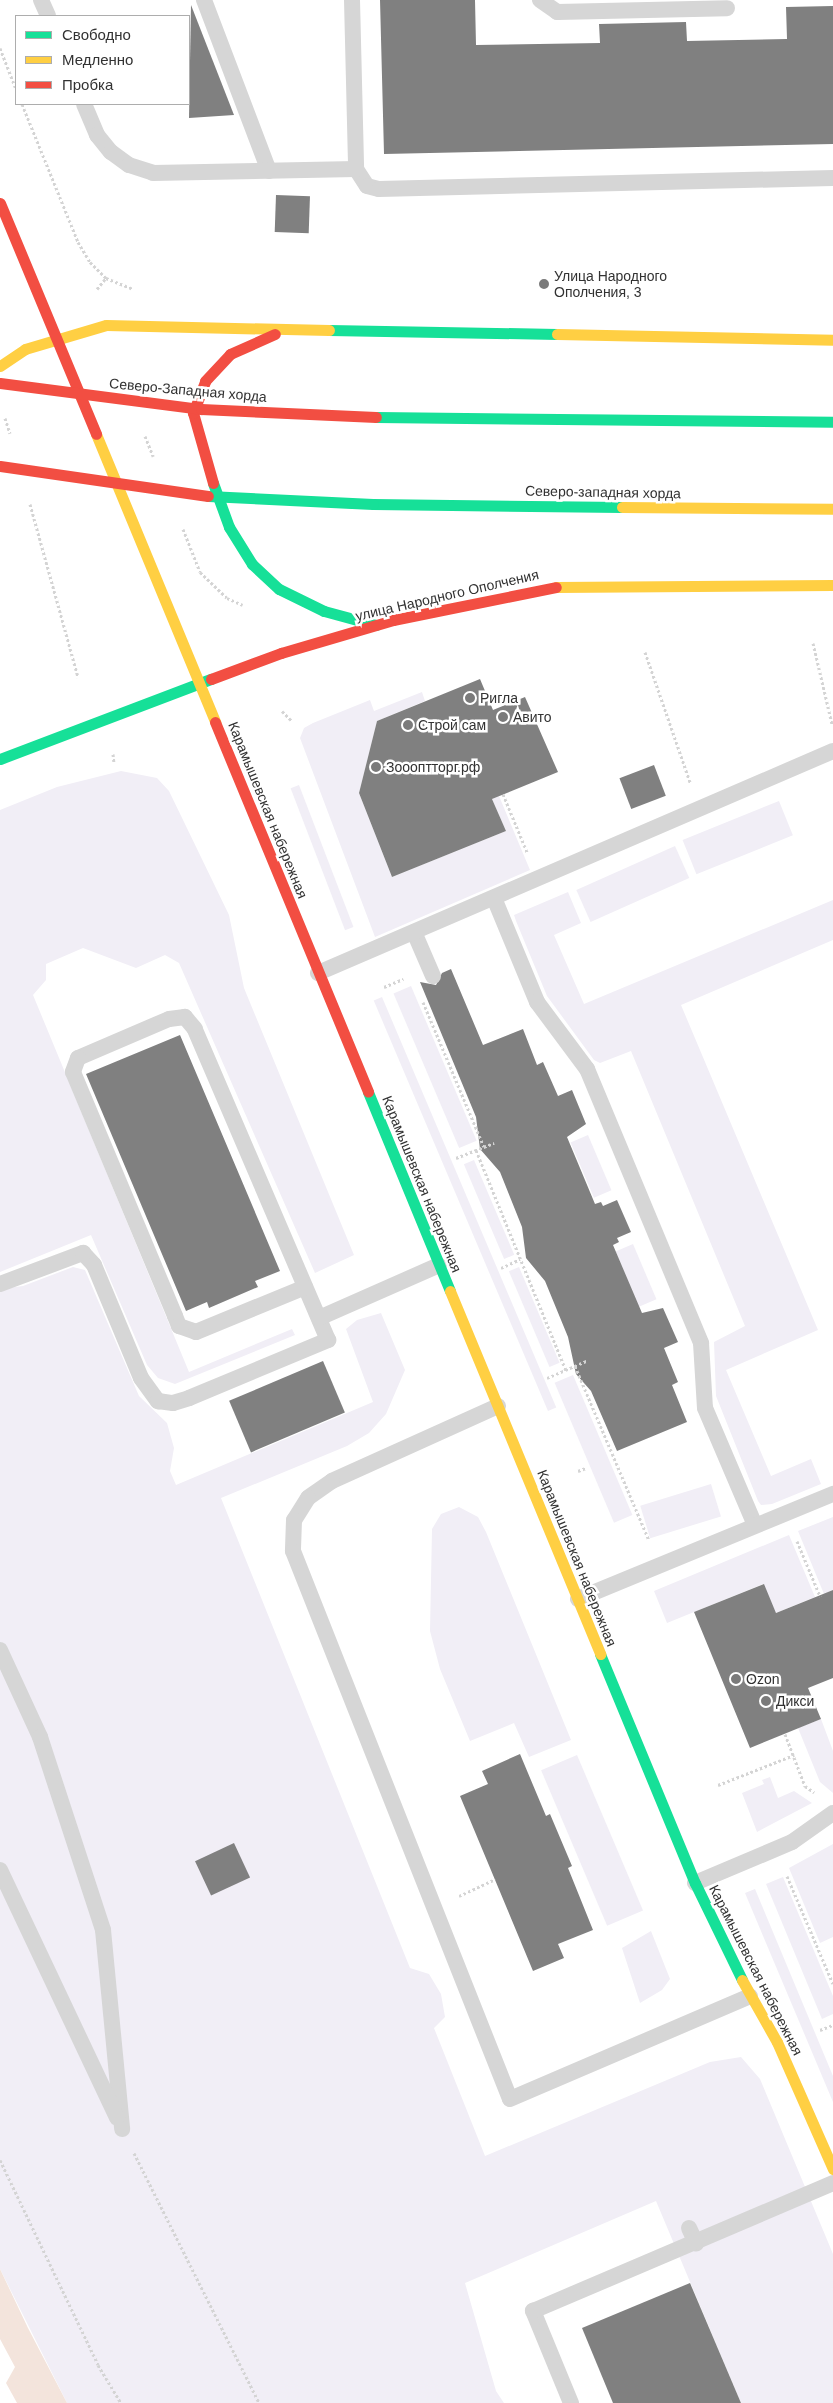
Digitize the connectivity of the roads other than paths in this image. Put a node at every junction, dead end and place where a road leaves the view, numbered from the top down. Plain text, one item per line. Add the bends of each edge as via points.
1 (42, 0) edge
2 (204, 0) edge
3 (352, 0) edge
4 (540, 0) edge
5 (728, 8) dead end
6 (48, 15) edge
7 (84, 105) edge
8 (356, 169) junction
9 (269, 171) junction
10 (833, 178) edge
11 (0, 203) edge
12 (291, 330) junction
13 (58, 337) junction
14 (833, 340) edge
15 (0, 366) edge
16 (0, 383) edge
17 (833, 422) edge
18 (0, 466) edge
19 (833, 509) edge
20 (833, 585) edge
21 (376, 625) junction
22 (199, 682) junction
23 (833, 751) edge
24 (0, 759) edge
25 (494, 898) junction
26 (414, 932) junction
27 (318, 973) junction
28 (433, 976) dead end
29 (439, 1265) junction
30 (0, 1284) edge
31 (305, 1287) junction
32 (319, 1318) junction
33 (498, 1406) junction
34 (833, 1494) edge
35 (754, 1525) junction
36 (578, 1599) junction
37 (0, 1650) edge
38 (833, 1813) edge
39 (0, 1870) edge
40 (695, 1883) junction
41 (750, 1996) junction
42 (833, 2169) edge
43 (833, 2183) edge
44 (689, 2228) dead end
45 (696, 2243) junction
46 (571, 2403) edge

1 - 6 lane
2 - 9 lane
3 - 8 lane
4 - 5 lane via 557,12
7 - 9 lane via 97,135 110,152 129,165 153,173
8 - 9 lane
8 - 10 lane via 367,186 379,189
11 - 13 main road, Карамышевская набережная
12 - 13 main road via 106,325
12 - 14 main road
12 - 21 main road via 258,338 230,354 205,381 193,413 201,450 229,528 252,564 279,589 324,611
13 - 15 main road via 25,349
13 - 22 main road, Карамышевская набережная
16 - 17 main road, Северо-Западная хорда, bridge via 201,409 376,417
18 - 19 main road, Северо-западная хорда, bridge via 189,495 373,504
20 - 21 main road, улица Народного Ополчения via 564,585
21 - 22 main road, улица Народного Ополчения
22 - 24 main road, улица Народного Ополчения
22 - 27 main road, Карамышевская набережная
23 - 25 lane
25 - 26 lane
25 - 35 lane via 537,1002 587,1069 701,1343 705,1408
26 - 27 lane
26 - 28 lane
27 - 29 main road, Карамышевская набережная
29 - 32 lane
29 - 33 main road, Карамышевская набережная
30 - 32 lane via 76,1253 90,1258 141,1378 158,1401 173,1403 328,1340
31 - 31 lane via 191,1021 185,1017 170,1019 78,1058 73,1064 75,1080 180,1326 187,1330 206,1329
31 - 32 lane
33 - 36 main road, Карамышевская набережная
33 - 41 lane via 332,1481 308,1498 294,1520 293,1551 302,1582 510,2099
34 - 35 lane
35 - 36 lane
36 - 40 main road, Карамышевская набережная
37 - 39 lane via 40,1737 103,1930 122,2129
38 - 40 lane via 792,1842
40 - 41 main road, Карамышевская набережная
41 - 42 main road, Карамышевская набережная via 798,2087
43 - 45 lane
44 - 45 lane
45 - 46 lane via 533,2311

